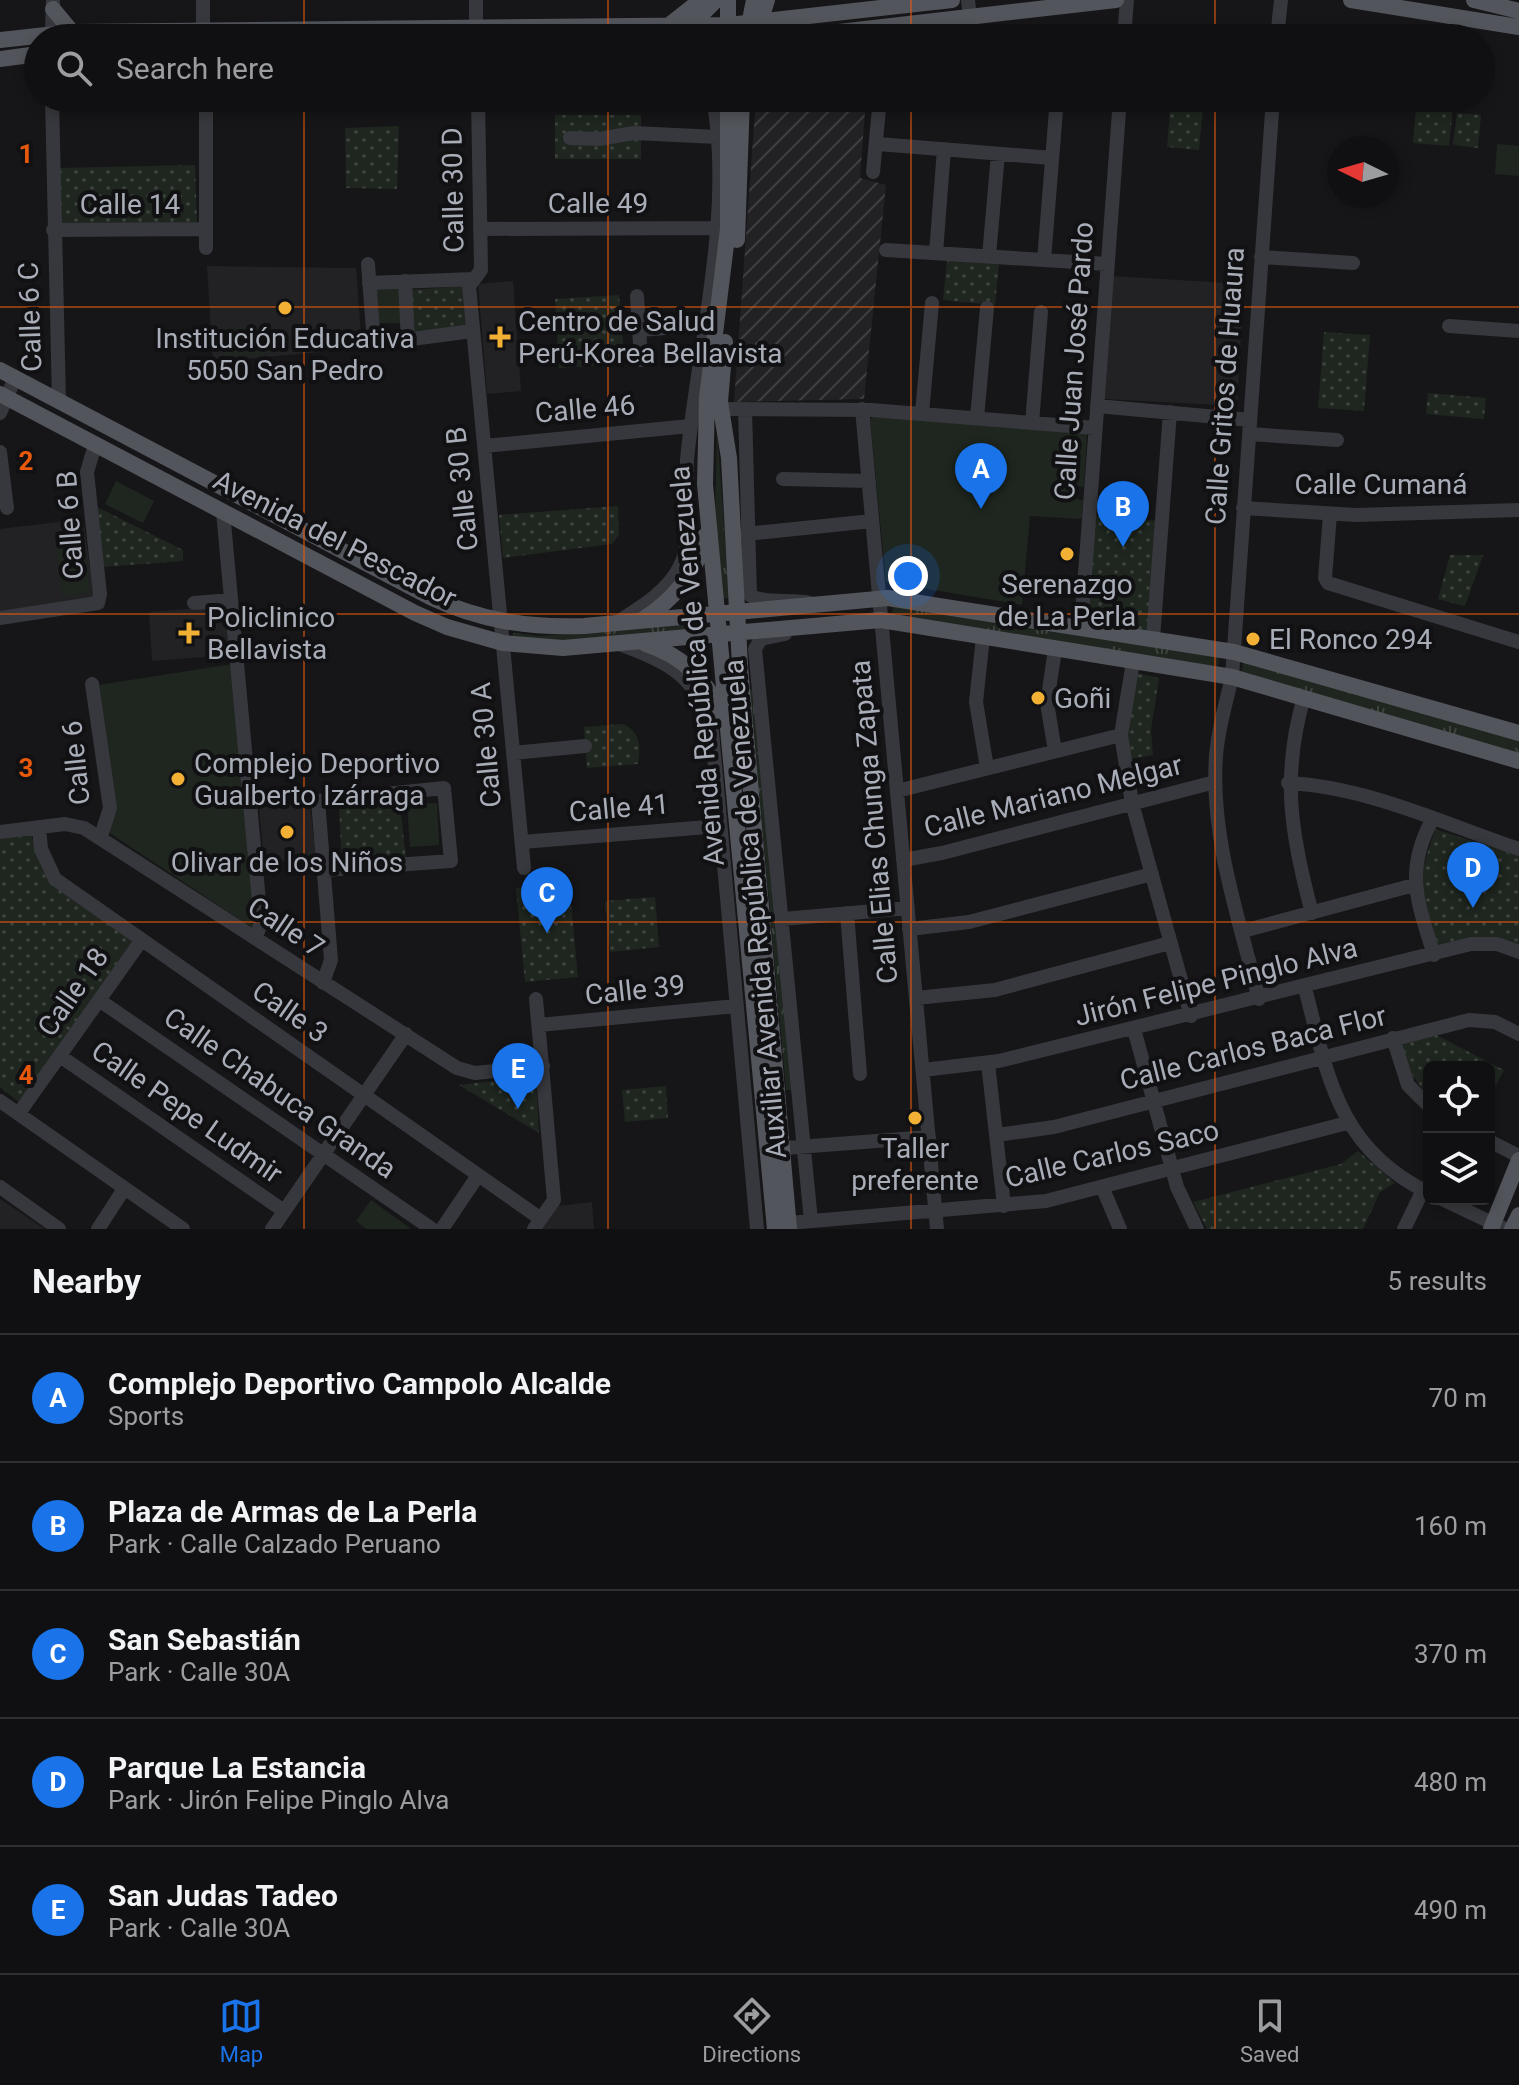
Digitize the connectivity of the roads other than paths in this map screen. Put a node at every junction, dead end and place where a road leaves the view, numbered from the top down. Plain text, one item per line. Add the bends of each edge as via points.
1 (203, 0) edge
2 (476, 0) edge
3 (701, 0) edge
4 (716, 0) edge
5 (728, 0) edge
6 (754, 0) edge
7 (767, 0) edge
8 (952, 0) edge
9 (968, 0) edge
10 (1116, 0) edge
11 (1127, 0) edge
12 (1281, 0) edge
13 (1351, 0) edge
14 (1474, 0) edge
15 (53, 4) edge
16 (880, 8) junction
17 (1519, 11) edge
18 (962, 19) junction
19 (58, 24) edge
20 (203, 24) edge
21 (476, 24) edge
22 (672, 24) edge
23 (692, 24) edge
24 (728, 24) edge
25 (752, 24) edge
26 (754, 24) edge
27 (786, 24) edge
28 (880, 24) edge
29 (933, 24) edge
30 (1125, 24) edge
31 (1278, 24) edge
32 (1519, 27) edge
33 (24, 38) edge
34 (0, 40) edge
35 (24, 56) edge
36 (0, 59) edge
37 (52, 112) edge
38 (206, 112) edge
39 (478, 112) edge
40 (714, 112) edge
41 (728, 112) edge
42 (742, 112) edge
43 (879, 112) edge
44 (1056, 112) edge
45 (1119, 112) edge
46 (1272, 112) edge
47 (717, 137) junction
48 (570, 138) dead end
49 (878, 144) junction
50 (944, 149) junction
51 (998, 154) junction
52 (1052, 158) junction
53 (873, 172) dead end
54 (716, 228) junction
55 (206, 229) junction
56 (480, 229) junction
57 (53, 230) junction
58 (206, 248) dead end
59 (886, 250) dead end
60 (936, 253) junction
61 (989, 256) junction
62 (1261, 257) junction
63 (1044, 260) junction
64 (1353, 263) dead end
65 (368, 264) dead end
66 (1107, 264) junction
67 (474, 279) junction
68 (405, 281) junction
69 (369, 283) junction
70 (637, 296) dead end
71 (932, 303) dead end
72 (987, 308) dead end
73 (1041, 312) dead end
74 (705, 325) junction
75 (1449, 326) dead end
76 (639, 330) junction
77 (472, 331) junction
78 (1519, 331) edge
79 (408, 341) junction
80 (641, 360) dead end
81 (8, 374) edge
82 (2, 401) edge
83 (59, 401) junction
84 (1097, 406) junction
85 (721, 409) junction
86 (745, 409) junction
87 (862, 409) junction
88 (1170, 412) junction
89 (922, 413) junction
90 (977, 418) junction
91 (1032, 423) junction
92 (690, 426) junction
93 (1250, 427) junction
94 (1095, 428) junction
95 (1337, 440) dead end
96 (95, 445) junction
97 (484, 446) junction
98 (0, 452) edge
99 (783, 479) dead end
100 (869, 481) junction
101 (7, 508) dead end
102 (1243, 508) junction
103 (1519, 510) edge
104 (223, 512) junction
105 (1330, 514) junction
106 (872, 521) junction
107 (707, 526) junction
108 (746, 534) junction
109 (879, 598) junction
110 (231, 600) junction
111 (194, 603) dead end
112 (815, 604) junction
113 (736, 612) junction
114 (715, 613) junction
115 (0, 618) edge
116 (881, 620) junction
117 (641, 621) junction
118 (501, 622) junction
119 (616, 623) junction
120 (804, 626) junction
121 (1081, 628) junction
122 (738, 633) junction
123 (717, 635) junction
124 (983, 637) junction
125 (1153, 639) junction
126 (1519, 642) edge
127 (503, 643) junction
128 (641, 643) junction
129 (619, 644) junction
130 (1055, 650) junction
131 (1234, 652) junction
132 (1133, 662) junction
133 (1232, 677) junction
134 (92, 684) dead end
135 (1304, 697) junction
136 (1519, 733) edge
137 (1121, 735) junction
138 (727, 737) junction
139 (585, 746) dead end
140 (1055, 751) junction
141 (513, 753) junction
142 (1519, 761) edge
143 (987, 768) junction
144 (1215, 782) junction
145 (1288, 783) junction
146 (897, 791) junction
147 (1132, 803) junction
148 (1432, 820) junction
149 (720, 826) junction
150 (39, 827) junction
151 (0, 832) edge
152 (101, 836) junction
153 (522, 842) junction
154 (1519, 849) edge
155 (903, 860) junction
156 (524, 868) dead end
157 (325, 870) junction
158 (1152, 874) junction
159 (1414, 885) junction
160 (908, 908) junction
161 (847, 913) junction
162 (1312, 913) junction
163 (783, 919) junction
164 (909, 929) junction
165 (1243, 931) junction
166 (256, 937) junction
167 (141, 941) junction
168 (1170, 943) junction
169 (1519, 952) edge
170 (1434, 955) junction
171 (323, 983) junction
172 (1305, 988) junction
173 (916, 998) junction
174 (536, 999) dead end
175 (1259, 999) junction
176 (99, 1000) junction
177 (736, 1006) junction
178 (1191, 1016) junction
179 (539, 1025) junction
180 (1134, 1029) junction
181 (406, 1034) junction
182 (1519, 1034) edge
183 (1393, 1038) junction
184 (60, 1056) junction
185 (1323, 1056) junction
186 (988, 1063) junction
187 (543, 1066) junction
188 (923, 1070) junction
189 (860, 1074) dead end
190 (365, 1097) junction
191 (1154, 1100) junction
192 (1423, 1100) edge
193 (0, 1101) edge
194 (19, 1113) junction
195 (1347, 1123) junction
196 (997, 1135) junction
197 (929, 1137) junction
198 (1495, 1144) edge
199 (804, 1147) junction
200 (775, 1149) junction
201 (325, 1154) junction
202 (1519, 1158) edge
203 (1172, 1170) junction
204 (477, 1177) junction
205 (0, 1187) edge
206 (124, 1189) junction
207 (1103, 1189) junction
208 (1423, 1189) edge
209 (1423, 1196) edge
210 (1454, 1205) edge
211 (1004, 1206) junction
212 (284, 1211) junction
213 (936, 1213) junction
214 (1519, 1215) edge
215 (811, 1221) junction
216 (537, 1224) edge
217 (784, 1227) edge
218 (1496, 1227) edge
219 (59, 1229) edge
220 (98, 1229) edge
221 (183, 1229) edge
222 (272, 1229) edge
223 (432, 1229) edge
224 (442, 1229) edge
225 (757, 1229) edge
226 (937, 1229) edge
227 (1120, 1229) edge
228 (1197, 1229) edge
229 (1404, 1229) edge
230 (1512, 1229) edge

1 - 20 street
2 - 21 street
3 - 22 main road
4 - 23 main road
5 - 24 main road
6 - 25 main road
7 - 26 main road
8 - 16 main road
8 - 18 street
9 - 18 street
10 - 18 main road
11 - 30 street
12 - 31 street
13 - 32 main road
14 - 17 main road
15 - 19 main road
16 - 27 main road
16 - 28 street
18 - 29 main road
33 - 34 main road
35 - 36 main road
37 - 57 street, Calle 6 C
38 - 55 street
39 - 56 street, Calle 30 D
40 - 47 street
41 - 107 main road, Avenida República de Venezuela via 728,229 705,435
42 - 85 main road, Avenida República de Venezuela via 740,205
43 - 49 street
44 - 52 street
45 - 66 street, Calle Juan José Pardo
46 - 62 street, Calle Gritos de Huaura
47 - 48 street via 634,133
47 - 54 street
49 - 50 street
49 - 53 street
50 - 51 street
50 - 60 street
51 - 52 street
51 - 61 street
52 - 63 street
54 - 56 street, Calle 49
54 - 74 street
55 - 57 street, Calle 14
55 - 58 street
56 - 67 street, Calle 30 D via 481,270
57 - 83 street, Calle 6 C
59 - 60 street
60 - 61 street
61 - 63 street
62 - 64 street
62 - 93 street, Calle Gritos de Huaura
63 - 66 street
65 - 69 street
66 - 84 street, Calle Juan José Pardo
67 - 68 street
67 - 77 street, Calle 30 D via 469,286
68 - 69 street
68 - 79 street
69 - 79 street via 374,344
70 - 76 street
71 - 89 street
72 - 90 street
73 - 91 street
74 - 76 street
74 - 92 street
75 - 78 street
76 - 80 street
77 - 79 street
77 - 97 street, Calle 30 B
81 - 82 street
81 - 83 main road, Avenida del Pescador
82 - 96 main road, Avenida del Pescador
83 - 118 main road, Avenida del Pescador via 430,597
84 - 88 street
84 - 94 street, Calle Juan José Pardo
85 - 86 street
85 - 113 main road, Avenida República de Venezuela via 729,458
86 - 87 street
86 - 108 street
87 - 89 street
87 - 100 street, Calle Elias Chunga Zapata
88 - 93 street
88 - 125 street
89 - 90 street
90 - 91 street
91 - 94 street
92 - 97 street, Calle 46
92 - 119 street via 690,525 680,567 657,594
93 - 95 street
93 - 102 street, Calle Gritos de Huaura
94 - 121 street, Calle Juan José Pardo
96 - 104 main road, Avenida del Pescador
96 - 115 street, Calle 6 B via 87,472 98,603
97 - 118 street, Calle 30 B
98 - 101 street
99 - 100 street
100 - 106 street, Calle Elias Chunga Zapata
102 - 105 street, Calle Cumaná
102 - 131 street, Calle Gritos de Huaura
103 - 105 street, Calle Cumaná
104 - 110 street
104 - 127 main road, Avenida del Pescador via 415,613
105 - 126 street via 1325,578 1332,585
106 - 108 street
106 - 109 street, Calle Elias Chunga Zapata
107 - 114 main road, Avenida República de Venezuela
107 - 117 main road via 699,557 681,586
108 - 112 street via 753,598
109 - 112 main road, Avenida del Pescador
109 - 116 street, Calle Elias Chunga Zapata
109 - 121 main road, Avenida del Pescador
110 - 111 street
110 - 166 street via 261,923
112 - 113 main road, Avenida del Pescador
113 - 114 main road, Avenida del Pescador
113 - 122 main road, Avenida República de Venezuela
114 - 117 main road, Avenida del Pescador
114 - 123 main road, Avenida República de Venezuela
116 - 120 main road, Avenida del Pescador
116 - 124 main road, Avenida del Pescador
116 - 146 street, Calle Elias Chunga Zapata
117 - 119 main road, Avenida del Pescador
118 - 119 main road, Avenida del Pescador via 543,627
118 - 127 street, Calle 30 B
120 - 122 main road, Avenida del Pescador
120 - 163 street, Auxiliar Avenida República de Venezuela via 761,639 755,649
121 - 125 main road, Avenida del Pescador
122 - 123 main road, Avenida del Pescador
122 - 200 main road, Avenida República de Venezuela
123 - 128 main road, Avenida del Pescador
123 - 138 main road, Avenida República de Venezuela
124 - 130 main road, Avenida del Pescador
124 - 143 street via 976,702
125 - 131 main road, Avenida del Pescador
127 - 129 main road, Avenida del Pescador via 563,648
127 - 141 street, Calle 30 A
128 - 129 main road, Avenida del Pescador
128 - 138 main road via 670,654 694,672 712,696
129 - 149 street, Auxiliar Avenida República de Venezuela via 665,662 697,693 712,732
130 - 132 main road, Avenida del Pescador
130 - 140 street via 1047,703
131 - 133 street, Calle Gritos de Huaura
131 - 136 main road, Avenida del Pescador
132 - 133 main road, Avenida del Pescador
132 - 137 street
133 - 135 main road, Avenida del Pescador
133 - 144 street, Calle Gritos de Huaura via 1220,726
134 - 152 street, Calle 6 via 110,808
135 - 142 main road, Avenida del Pescador
135 - 145 street
137 - 140 street
137 - 147 street
138 - 200 main road, Avenida República de Venezuela
139 - 141 street
140 - 143 street
141 - 153 street, Calle 30 A
143 - 146 street
144 - 147 street, Calle Mariano Melgar
144 - 165 street, Calle Gritos de Huaura
145 - 148 street via 1358,793
145 - 162 street via 1297,855
146 - 155 street, Calle Elias Chunga Zapata
147 - 155 street, Calle Mariano Melgar
147 - 158 street
148 - 154 street
148 - 159 street via 1414,869
149 - 153 street, Calle 41
149 - 177 street, Auxiliar Avenida República de Venezuela
150 - 151 street, Calle 7
150 - 152 street, Calle 7 via 74,825
150 - 167 street, Calle 3 via 41,849 55,879
152 - 166 street, Calle 7
153 - 156 street, Calle 30 A
155 - 160 street, Calle Elias Chunga Zapata
157 - 157 street via 318,801 444,788 451,861
157 - 171 street via 331,960
158 - 164 street via 969,922
158 - 168 street
159 - 162 street
159 - 170 street
160 - 161 street
160 - 164 street, Calle Elias Chunga Zapata
161 - 163 street
161 - 189 street
162 - 165 street
163 - 199 street, Auxiliar Avenida República de Venezuela
164 - 173 street, Calle Elias Chunga Zapata
165 - 175 street, Calle Gritos de Huaura
166 - 171 street, Calle 7
167 - 176 street, Calle 18
167 - 190 street, Calle 3
168 - 173 street via 995,990
168 - 178 street
169 - 170 street, Jirón Felipe Pinglo Alva via 1484,942
170 - 172 street, Jirón Felipe Pinglo Alva
171 - 181 street, Calle 7
172 - 175 street, Jirón Felipe Pinglo Alva
172 - 185 street
173 - 188 street, Calle Elias Chunga Zapata
174 - 179 street
175 - 178 street, Jirón Felipe Pinglo Alva
176 - 184 street, Calle 18
176 - 201 street, Calle Chabuca Granda
177 - 179 street, Calle 39
177 - 225 street, Auxiliar Avenida República de Venezuela
178 - 180 street, Jirón Felipe Pinglo Alva
179 - 187 street
180 - 186 street, Jirón Felipe Pinglo Alva
180 - 191 street
181 - 187 street, Calle 7 via 465,1071
181 - 190 street
182 - 183 street, Calle Carlos Baca Flor via 1477,1019
183 - 185 street, Calle Carlos Baca Flor
183 - 192 street via 1408,1085
184 - 194 street, Calle 18
184 - 212 street, Calle Pepe Ludmir
185 - 191 street, Calle Carlos Baca Flor
185 - 195 street
186 - 188 street, Jirón Felipe Pinglo Alva
186 - 196 street
187 - 216 street via 554,1200
188 - 197 street, Calle Elias Chunga Zapata
190 - 201 street
190 - 204 street, Calle 3
191 - 196 street, Calle Carlos Baca Flor via 1054,1127
191 - 203 street
193 - 194 street
194 - 206 street
195 - 203 street, Calle Carlos Saco
195 - 208 street via 1384,1165
196 - 211 street
197 - 199 street
197 - 213 street, Calle Elias Chunga Zapata
198 - 202 street
199 - 200 street
199 - 215 street, Auxiliar Avenida República de Venezuela
200 - 217 main road, Avenida República de Venezuela
201 - 212 street
201 - 223 street, Calle Chabuca Granda
202 - 218 main road
203 - 207 street, Calle Carlos Saco
203 - 228 street
204 - 216 street, Calle 3
204 - 224 street
205 - 219 street
206 - 220 street
206 - 221 street
207 - 211 street, Calle Carlos Saco
207 - 227 street
209 - 229 street
210 - 218 street
211 - 213 street, Calle Carlos Saco
212 - 222 street
213 - 215 street, Calle Carlos Saco
213 - 226 street, Calle Elias Chunga Zapata
214 - 230 main road
215 - 217 street, Calle Carlos Saco

